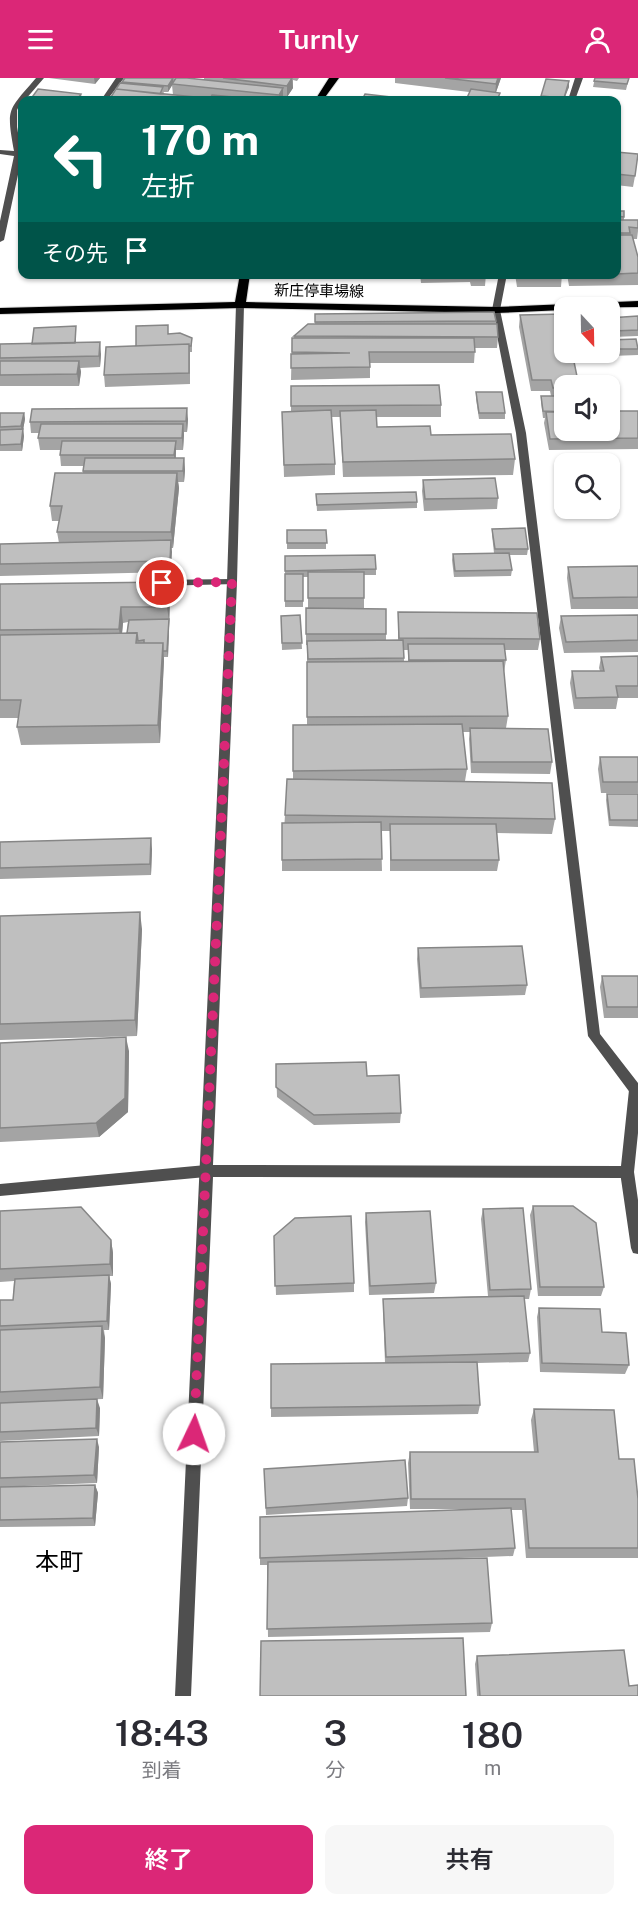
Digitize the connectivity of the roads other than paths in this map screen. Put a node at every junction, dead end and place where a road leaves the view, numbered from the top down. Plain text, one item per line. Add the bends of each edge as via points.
1 (40, 78) edge
2 (120, 78) edge
3 (334, 78) edge
4 (579, 78) edge
5 (25, 96) edge
6 (107, 96) edge
7 (322, 96) edge
8 (572, 96) edge
9 (18, 104) edge
10 (18, 146) edge
11 (0, 152) edge
12 (18, 154) edge
13 (18, 163) edge
14 (0, 240) edge
15 (244, 279) edge
16 (502, 279) edge
17 (638, 304) edge
18 (240, 305) junction
19 (496, 310) junction
20 (0, 311) edge
21 (232, 582) junction
22 (139, 584) edge
23 (637, 1090) edge
24 (206, 1171) junction
25 (627, 1172) junction
26 (0, 1190) edge
27 (638, 1248) edge
28 (183, 1696) edge

1 - 5 street
2 - 6 street
3 - 7 main road
4 - 8 street
9 - 10 street via 13,110
11 - 12 street
13 - 14 street
15 - 18 main road
16 - 19 street
17 - 19 main road, 新庄停車場線
18 - 19 main road, 新庄停車場線
18 - 20 main road, 新庄停車場線
18 - 21 street
19 - 23 street via 521,433 594,1036
21 - 22 street
21 - 24 street
23 - 25 street
24 - 25 street
24 - 26 street
24 - 28 street
25 - 27 street

